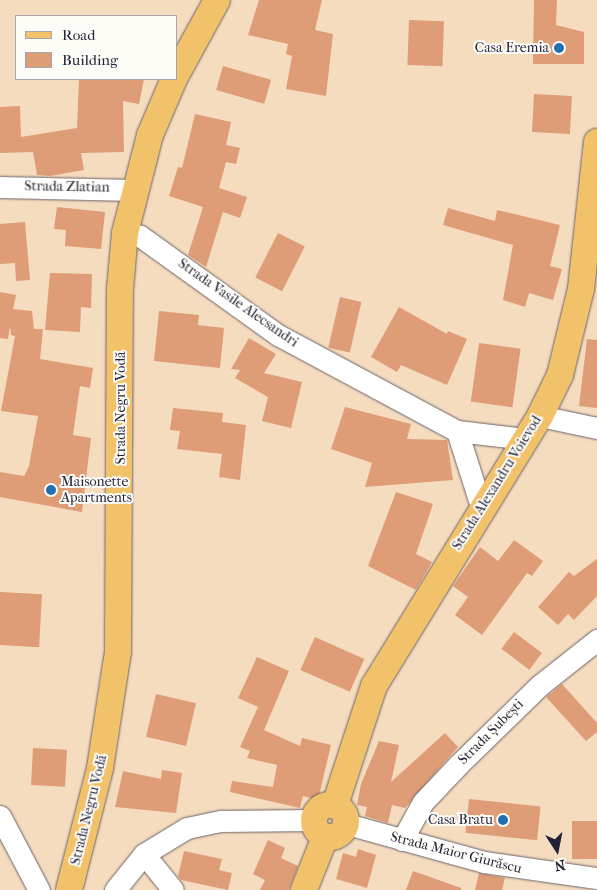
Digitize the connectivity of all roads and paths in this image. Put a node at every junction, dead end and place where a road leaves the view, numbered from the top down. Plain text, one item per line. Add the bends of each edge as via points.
1 (216, 0) edge
2 (178, 71) edge
3 (174, 80) edge
4 (597, 142) edge
5 (0, 187) edge
6 (134, 190) junction
7 (125, 233) junction
8 (540, 416) junction
9 (597, 428) edge
10 (457, 431) junction
11 (525, 439) junction
12 (481, 506) junction
13 (597, 640) edge
14 (341, 815) junction
15 (0, 816) edge
16 (319, 829) junction
17 (402, 840) junction
18 (144, 854) junction
19 (597, 878) edge
20 (39, 890) edge
21 (68, 890) edge
22 (115, 890) edge
23 (173, 890) edge
24 (304, 890) edge
25 (590, 890) edge

1 - 2 main road
3 - 6 main road, Strada Negru Vodă via 150,135
4 - 8 main road, Strada Alexandru Voievod via 581,289 560,375
5 - 6 street, Strada Zlatian
6 - 7 main road, Strada Negru Vodă
7 - 10 street, Strada Vasile Alecsandri via 148,242 278,335
7 - 21 main road, Strada Negru Vodă via 120,289 118,652 100,768
8 - 9 street
8 - 11 main road, Strada Alexandru Voievod
10 - 11 street, Strada Vasile Alecsandri
10 - 12 street
11 - 12 main road, Strada Alexandru Voievod
12 - 14 main road, Strada Alexandru Voievod via 374,686
13 - 17 street, Strada Șubești via 540,685 459,764 423,802
14 - 16 main road via 325,805
14 - 17 street, Strada Maior Giurăscu
15 - 20 street
16 - 18 street via 222,821 187,828
16 - 24 main road
17 - 19 street, Strada Maior Giurăscu via 484,862
18 - 22 street
18 - 23 street
19 - 25 street

